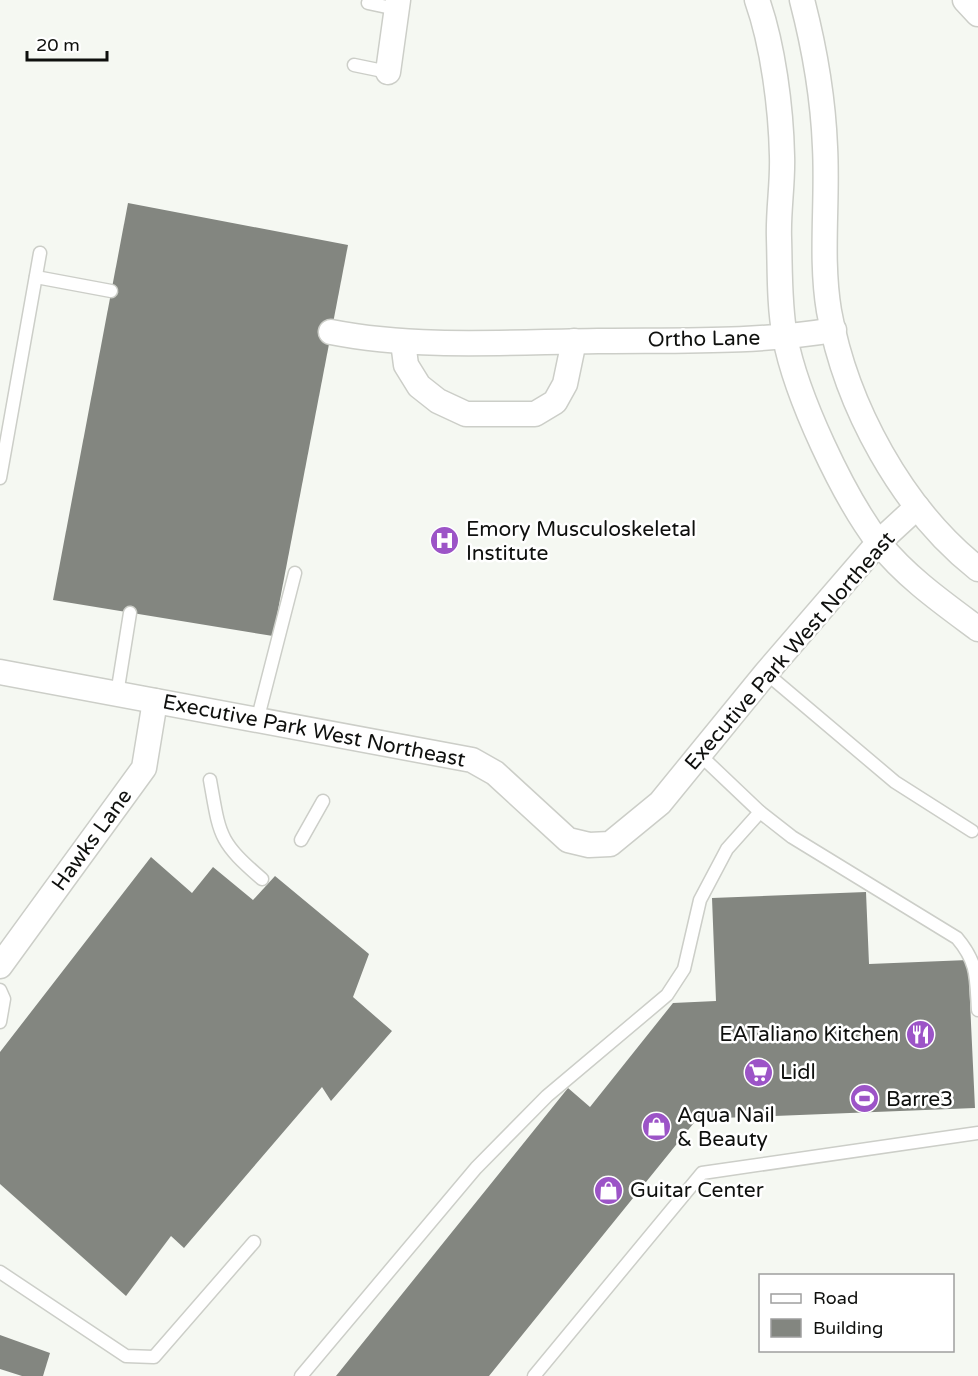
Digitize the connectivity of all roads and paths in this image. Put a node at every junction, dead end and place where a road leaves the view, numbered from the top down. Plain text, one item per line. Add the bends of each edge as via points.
1 (757, 0) edge
2 (965, 0) edge
3 (368, 3) dead end
4 (397, 4) edge
5 (806, 4) edge
6 (978, 14) edge
7 (354, 65) dead end
8 (388, 72) joint
9 (40, 253) dead end
10 (36, 277) junction
11 (111, 291) dead end
12 (834, 330) junction
13 (331, 332) dead end
14 (785, 338) junction
15 (574, 341) junction
16 (403, 342) junction
17 (0, 478) edge
18 (917, 507) junction
19 (879, 542) junction
20 (978, 569) edge
21 (295, 573) dead end
22 (130, 613) dead end
23 (978, 629) edge
24 (0, 672) edge
25 (766, 674) junction
26 (117, 694) junction
27 (155, 701) junction
28 (257, 721) junction
29 (700, 755) junction
30 (210, 780) dead end
31 (323, 801) dead end
32 (760, 812) junction
33 (972, 831) dead end
34 (301, 840) dead end
35 (262, 879) dead end
36 (0, 966) edge
37 (0, 990) edge
38 (978, 1010) edge
39 (0, 1022) edge
40 (978, 1133) edge
41 (254, 1242) dead end
42 (0, 1272) edge
43 (301, 1376) edge
44 (534, 1376) edge

1 - 14 street via 769,40 782,156 779,235
2 - 6 street
3 - 4 lane
4 - 8 street
5 - 12 street via 816,52 825,148 825,263
7 - 8 lane
9 - 10 lane
10 - 11 lane
10 - 17 lane
12 - 14 street, Ortho Lane
12 - 18 street via 856,405
13 - 16 street, Ortho Lane
14 - 15 street, Ortho Lane
14 - 19 street via 797,380 839,477
15 - 16 street, Ortho Lane
15 - 16 street via 565,384 555,402 535,414 466,414 438,401 419,386 406,365
18 - 19 street, Executive Park West Northeast
18 - 20 street via 957,552
19 - 23 street via 927,591
19 - 25 street, Executive Park West Northeast
21 - 28 lane
22 - 26 lane
24 - 26 street, Executive Park West Northeast
25 - 29 street, Executive Park West Northeast
25 - 33 lane via 895,782
26 - 27 street, Executive Park West Northeast
27 - 28 street, Executive Park West Northeast
27 - 36 street, Hawks Lane via 144,768
28 - 29 street, Executive Park West Northeast via 472,760 495,773 568,840 589,845 610,844 633,828
29 - 32 lane
30 - 35 lane via 226,846
31 - 34 lane
32 - 38 lane via 792,837 957,938 976,962
32 - 43 lane via 727,849 700,900 684,969 667,995 547,1096 476,1167
37 - 39 lane via 4,999
40 - 44 lane via 702,1173
41 - 42 lane via 154,1357 126,1356

